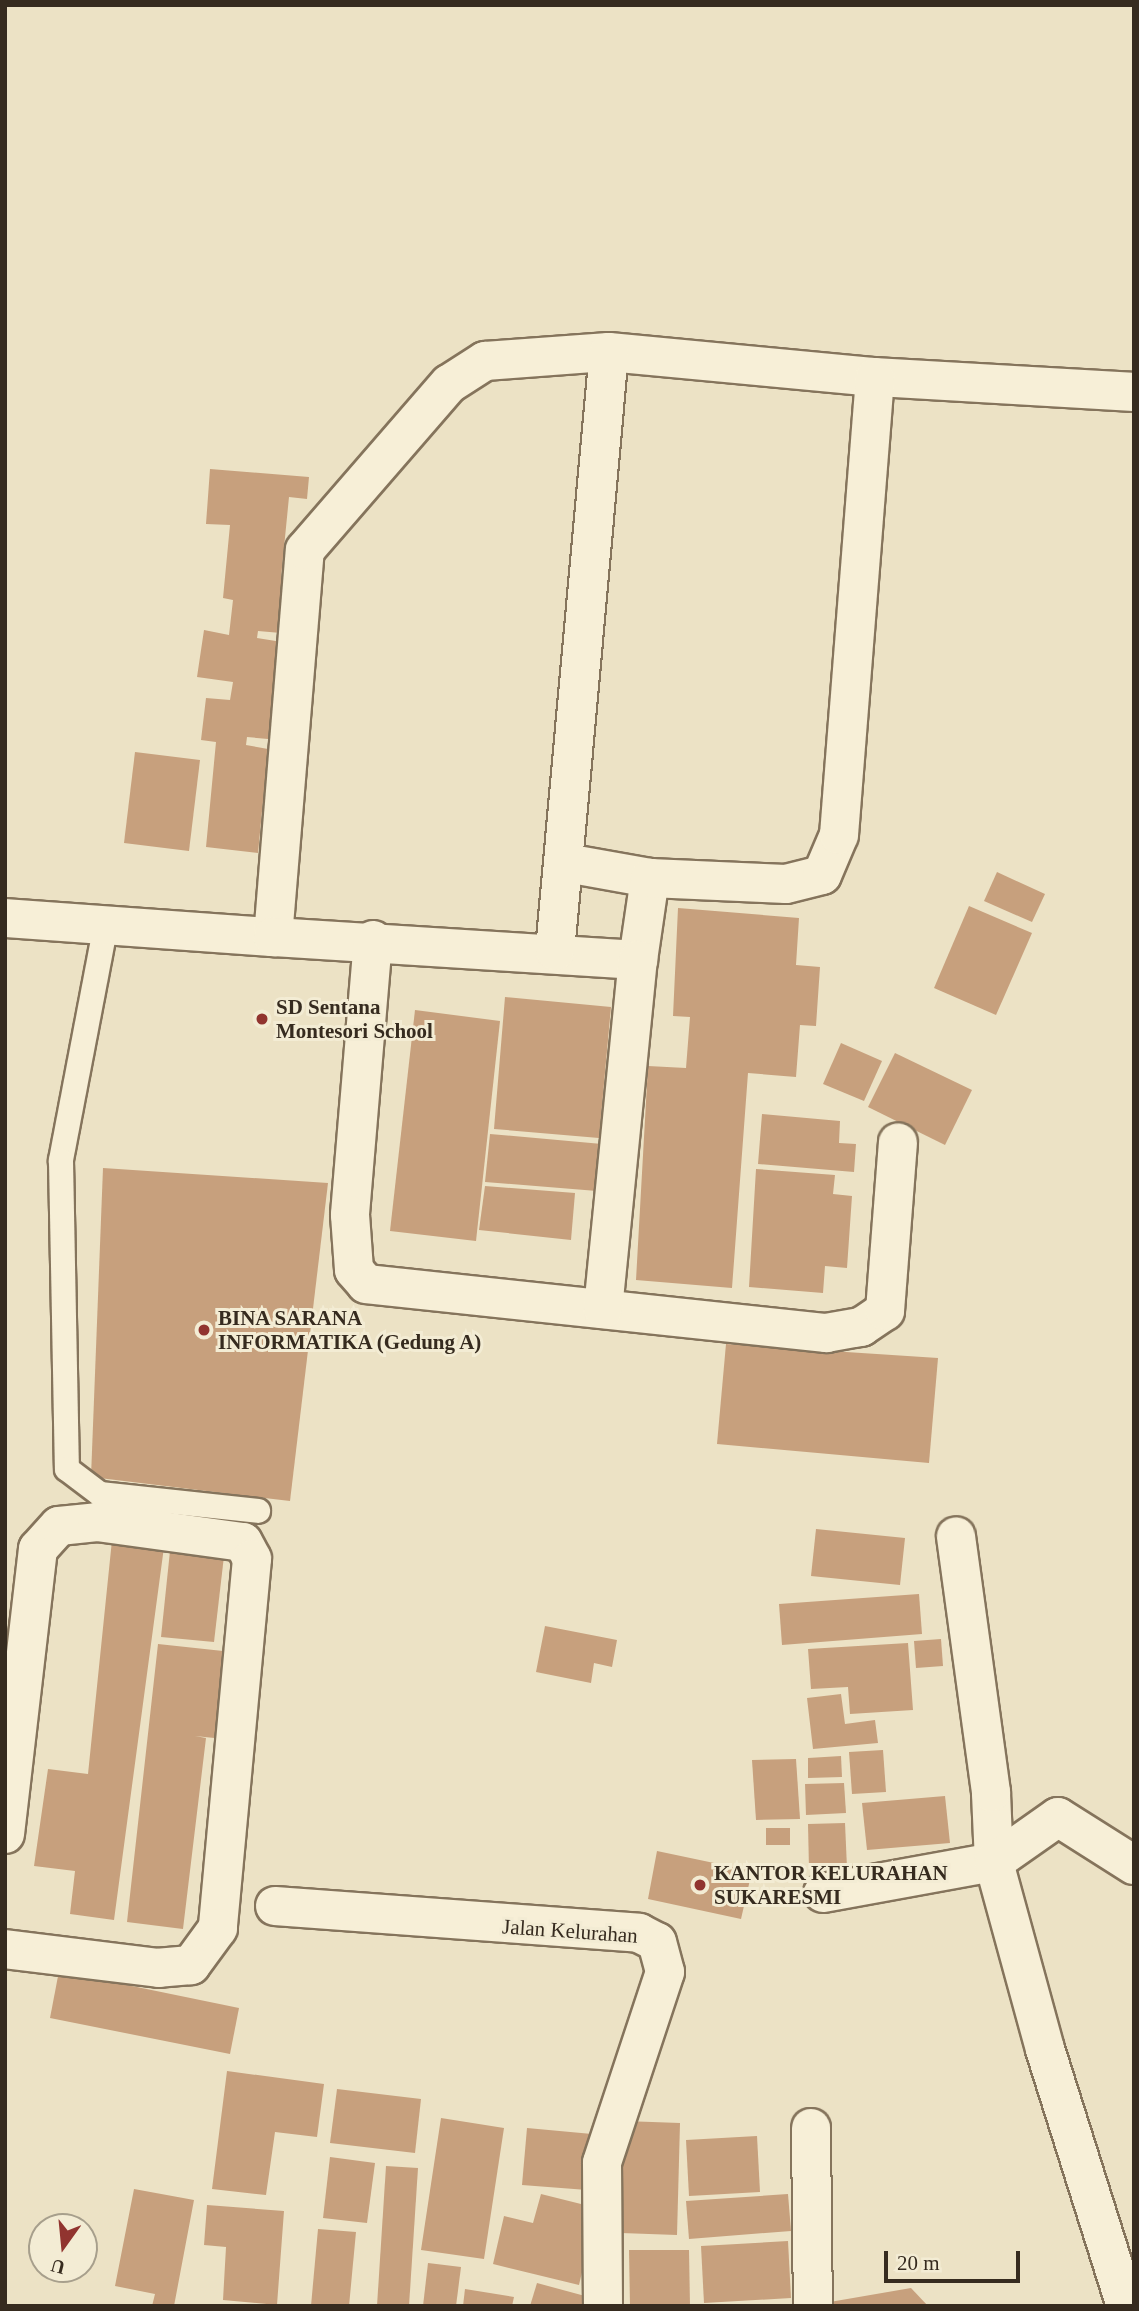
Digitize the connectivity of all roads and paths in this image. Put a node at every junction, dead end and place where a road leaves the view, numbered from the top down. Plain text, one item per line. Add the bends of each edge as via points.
1 (609, 352) junction
2 (875, 377) junction
3 (1134, 391) edge
4 (566, 863) junction
5 (650, 878) junction
6 (7, 918) edge
7 (106, 924) junction
8 (273, 937) junction
9 (373, 940) junction
10 (555, 951) junction
11 (638, 960) junction
12 (898, 1143) dead end
13 (603, 1309) junction
14 (258, 1511) dead end
15 (956, 1536) dead end
16 (5, 1834) edge
17 (994, 1862) junction
18 (1134, 1865) edge
19 (823, 1893) dead end
20 (275, 1906) dead end
21 (5, 1949) edge
22 (811, 2128) dead end
23 (603, 2306) edge
24 (813, 2306) edge
25 (1126, 2306) edge

1 - 2 street
1 - 4 street
1 - 8 street via 485,361 449,384 305,550
2 - 3 street
2 - 5 street via 839,835 822,876 786,884
4 - 5 street
4 - 10 street
5 - 11 street
6 - 7 street
7 - 8 street
7 - 14 lane via 61,1161 67,1469 100,1494
8 - 9 street
9 - 10 street
9 - 13 street via 350,1215 354,1270 366,1284 389,1288
10 - 11 street
11 - 13 street
12 - 13 street via 885,1311 861,1327 826,1333
15 - 17 street via 991,1792
16 - 21 street via 38,1549 59,1526 97,1522 243,1542 252,1559 218,1928 191,1965 159,1968
17 - 18 street via 1058,1817
17 - 19 street
17 - 25 street via 1045,2049
20 - 23 street, Jalan Kelurahan via 639,1933 657,1942 666,1972 603,2163
22 - 24 street

